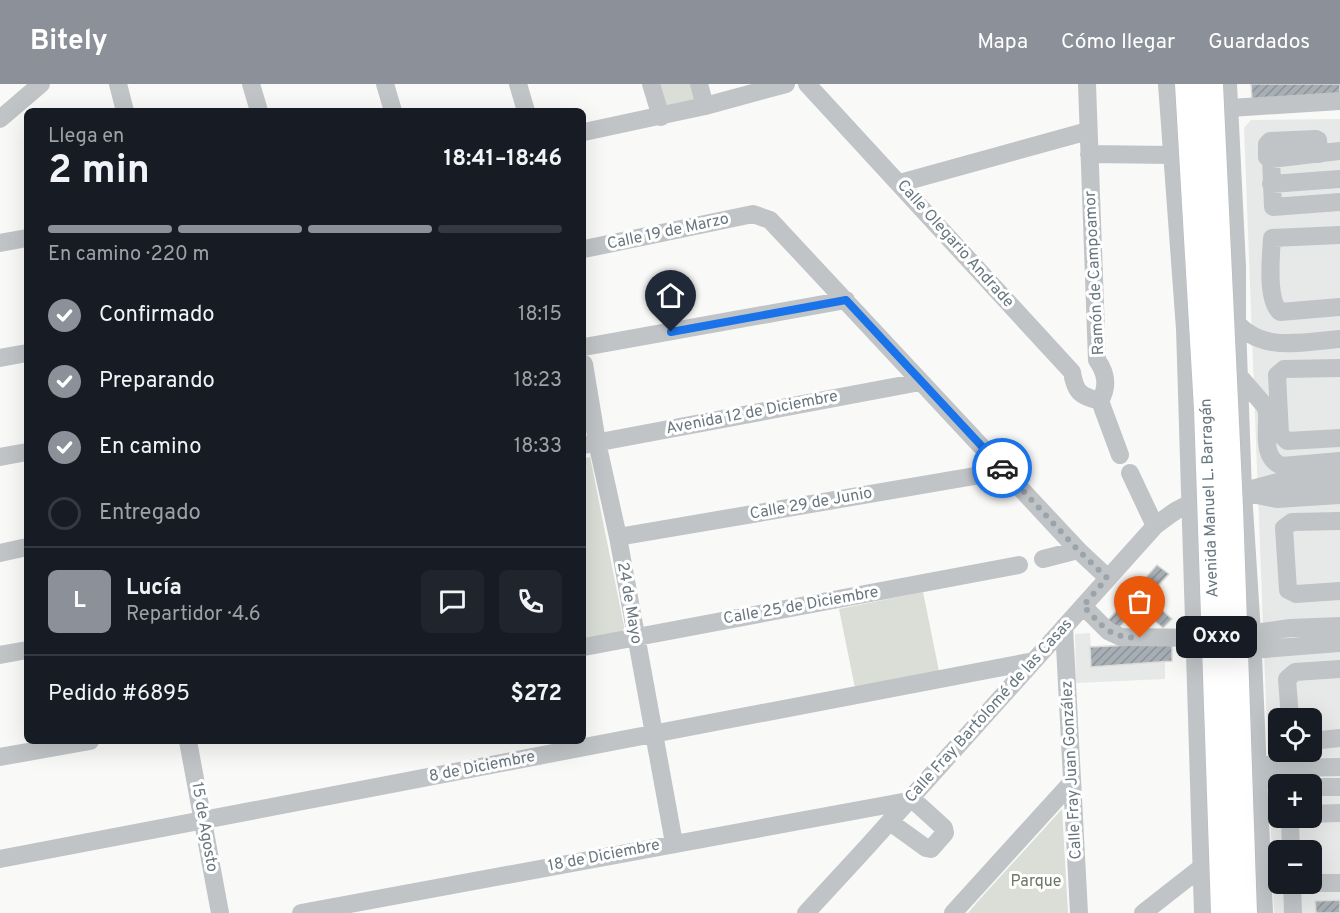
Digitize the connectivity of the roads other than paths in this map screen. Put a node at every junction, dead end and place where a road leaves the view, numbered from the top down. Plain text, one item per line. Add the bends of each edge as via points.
1 (41, 84) edge
2 (117, 84) edge
3 (251, 84) edge
4 (385, 84) edge
5 (518, 84) edge
6 (651, 84) edge
7 (699, 84) edge
8 (786, 84) edge
9 (807, 84) edge
10 (1087, 84) edge
11 (1167, 84) edge
12 (1188, 84) edge
13 (1210, 84) edge
14 (1228, 84) edge
15 (1340, 101) edge
16 (705, 106) junction
17 (124, 108) edge
18 (258, 108) edge
19 (392, 108) edge
20 (525, 108) edge
21 (1230, 108) junction
22 (661, 117) junction
23 (0, 119) edge
24 (1088, 131) junction
25 (586, 132) edge
26 (1340, 151) edge
27 (1089, 154) junction
28 (1172, 154) junction
29 (1340, 179) edge
30 (900, 183) junction
31 (1271, 184) junction
32 (1340, 202) edge
33 (1273, 207) junction
34 (1340, 235) edge
35 (1272, 238) junction
36 (24, 239) edge
37 (0, 243) edge
38 (586, 249) edge
39 (1237, 266) junction
40 (1180, 275) junction
41 (846, 300) junction
42 (1340, 307) edge
43 (1237, 324) junction
44 (1185, 329) junction
45 (1340, 339) edge
46 (586, 347) edge
47 (24, 354) edge
48 (0, 358) edge
49 (1097, 360) junction
50 (1340, 368) edge
51 (1072, 372) junction
52 (1239, 376) junction
53 (920, 382) junction
54 (586, 391) edge
55 (1100, 401) junction
56 (1340, 438) edge
57 (590, 444) edge
58 (24, 453) edge
59 (1120, 455) dead end
60 (0, 457) edge
61 (1340, 461) edge
62 (1004, 471) junction
63 (1130, 473) dead end
64 (1340, 479) edge
65 (1243, 492) junction
66 (1340, 495) edge
67 (1191, 502) junction
68 (1340, 521) edge
69 (1155, 526) junction
70 (618, 537) junction
71 (24, 549) edge
72 (1078, 550) junction
73 (0, 553) edge
74 (1043, 559) dead end
75 (1019, 565) dead end
76 (1107, 578) junction
77 (1340, 591) edge
78 (1083, 606) junction
79 (1340, 626) edge
80 (1064, 627) junction
81 (635, 637) junction
82 (1195, 638) junction
83 (1252, 642) junction
84 (1340, 643) edge
85 (586, 647) edge
86 (24, 651) edge
87 (0, 655) edge
88 (1034, 661) junction
89 (1340, 669) edge
90 (1195, 675) junction
91 (1253, 679) junction
92 (1289, 708) edge
93 (654, 735) junction
94 (1340, 738) edge
95 (1322, 740) edge
96 (74, 744) edge
97 (189, 744) edge
98 (0, 758) edge
99 (1340, 767) edge
100 (1258, 768) junction
101 (1268, 774) edge
102 (1072, 782) junction
103 (1322, 787) edge
104 (1340, 787) edge
105 (910, 800) junction
106 (1340, 813) edge
107 (1322, 814) edge
108 (203, 819) junction
109 (890, 822) junction
110 (674, 843) junction
111 (0, 859) edge
112 (1203, 866) junction
113 (1340, 882) edge
114 (1322, 883) edge
115 (1292, 894) edge
116 (220, 913) edge
117 (301, 913) edge
118 (806, 913) edge
119 (953, 913) edge
120 (1079, 913) edge
121 (1143, 913) edge
122 (1203, 913) edge
123 (1224, 913) edge
124 (1244, 913) edge
125 (1264, 913) edge
126 (1293, 913) edge

1 - 23 street
2 - 17 street
3 - 18 street
4 - 19 street
5 - 20 street
6 - 22 street
7 - 16 street
8 - 16 street
9 - 30 street, Calle Olegario Andrade
10 - 24 street, Ramón de Campoamor
11 - 28 street
12 - 123 highway, Avenida Manuel L. Barragán, bridge via 1207,409
13 - 124 highway, Avenida Manuel L. Barragán, bridge via 1230,496
14 - 21 street
15 - 21 street
16 - 22 street
21 - 39 street
22 - 25 street
24 - 27 street, Ramón de Campoamor
24 - 30 street
26 - 31 street via 1319,154 1316,139 1270,141 1267,156 1271,159
27 - 28 street
27 - 49 street, Ramón de Campoamor
28 - 40 street
29 - 31 street
30 - 51 street, Calle Olegario Andrade
31 - 33 street
32 - 33 street
33 - 35 street
34 - 35 street
35 - 42 street via 1270,273 1276,309 1283,312
36 - 37 street
38 - 41 street, Calle 19 de Marzo via 753,214 778,227
39 - 40 street via 1223,281 1207,285
39 - 43 street
40 - 44 street
41 - 46 street
41 - 53 street
43 - 44 street via 1225,310 1209,306 1192,316
43 - 45 street via 1266,343
43 - 52 street
44 - 67 street
47 - 48 street
49 - 51 street
49 - 55 street, Ramón de Campoamor via 1106,379
50 - 56 street via 1284,369 1277,375 1282,437 1287,441
51 - 55 street, Calle Olegario Andrade via 1080,393
52 - 61 street via 1265,406 1268,454 1275,463 1282,466
52 - 65 street
53 - 57 street, Avenida 12 de Diciembre
53 - 62 street
54 - 57 street, 24 de Mayo
55 - 59 street, Ramón de Campoamor
57 - 70 street, 24 de Mayo
58 - 60 street
62 - 70 street, Calle 29 de Junio
62 - 72 street
63 - 69 street
64 - 65 street, Calle Fray Bartolomé de las Casas via 1278,482
65 - 66 street via 1277,499
65 - 67 street, Calle Fray Bartolomé de las Casas
65 - 83 street
67 - 69 street, Calle Fray Bartolomé de las Casas
67 - 82 street
68 - 77 street via 1292,522 1284,528 1288,590 1296,594
69 - 76 street, Calle Fray Bartolomé de las Casas
70 - 81 street, 24 de Mayo
71 - 73 street
72 - 74 street
72 - 76 street
75 - 81 street, Calle 25 de Diciembre
76 - 78 street, Calle Fray Bartolomé de las Casas
78 - 80 street, Calle Fray Bartolomé de las Casas
78 - 82 street via 1108,632 1121,637
79 - 83 street via 1290,628
80 - 88 street, Calle Fray Bartolomé de las Casas
80 - 102 street, Calle Fray Juan González
81 - 85 street, Calle 25 de Diciembre
81 - 93 street, 24 de Mayo
82 - 83 street
82 - 90 street
83 - 84 street
83 - 91 street
86 - 87 street
88 - 93 street, 8 de Diciembre
88 - 105 street, Calle Fray Bartolomé de las Casas
89 - 92 street via 1295,672 1289,676
90 - 91 street via 1209,662 1229,661
90 - 112 street
91 - 100 street
93 - 108 street, 8 de Diciembre
93 - 110 street, 24 de Mayo
94 - 95 street
96 - 98 street
97 - 108 street, 15 de Agosto
99 - 100 street
100 - 101 street
100 - 125 street
102 - 119 street
102 - 120 street, Calle Fray Juan González
103 - 104 street
105 - 109 street, Calle Fray Bartolomé de las Casas
105 - 109 street via 944,828 945,833 931,849
105 - 110 street, 18 de Diciembre
106 - 107 street
108 - 111 street, 8 de Diciembre
108 - 116 street, 15 de Agosto
109 - 118 street, Calle Fray Bartolomé de las Casas
110 - 117 street, 18 de Diciembre
112 - 121 street
112 - 122 street
113 - 114 street
115 - 126 street

